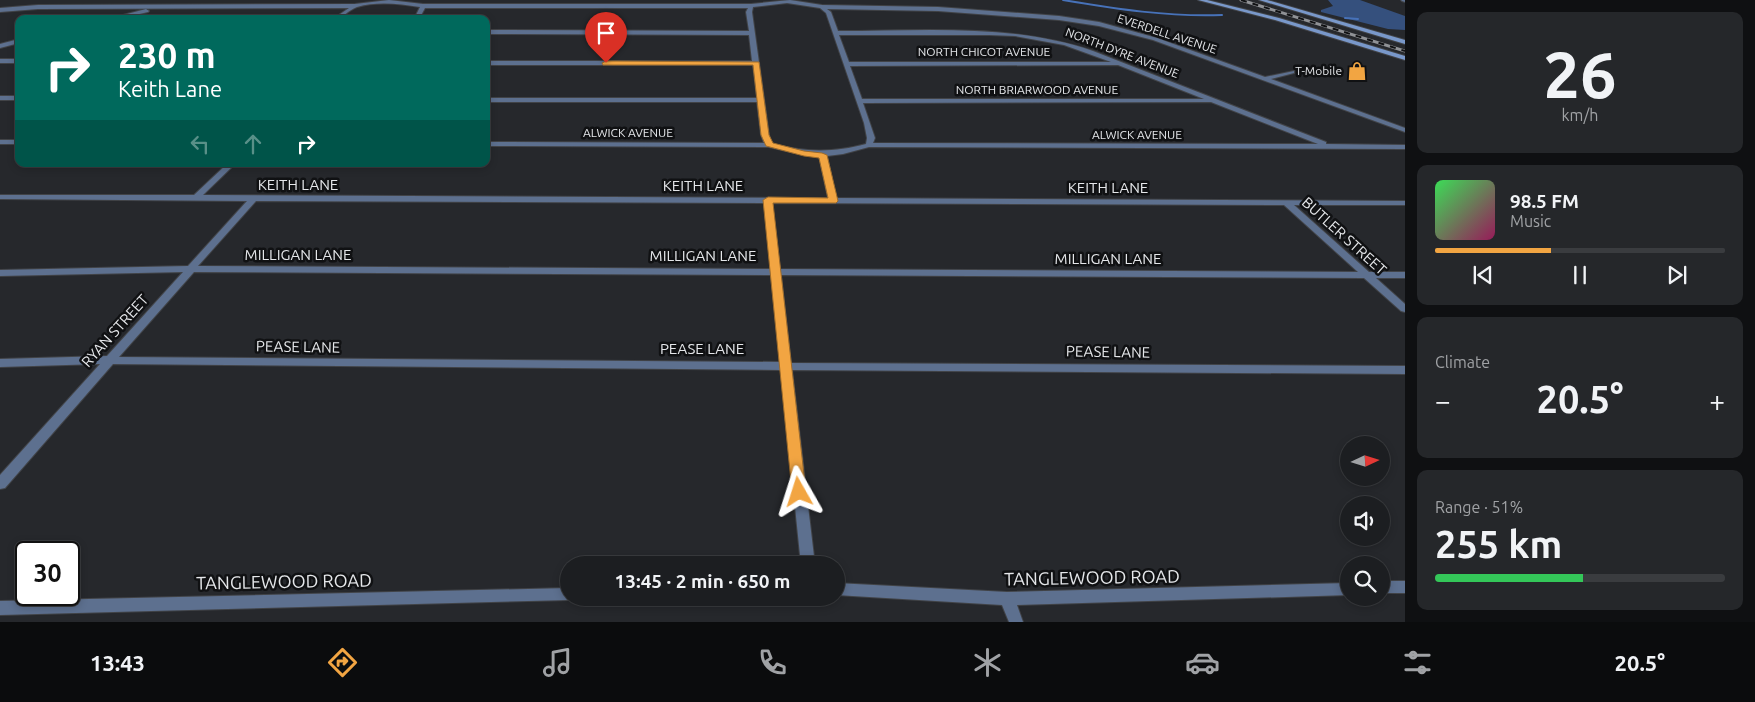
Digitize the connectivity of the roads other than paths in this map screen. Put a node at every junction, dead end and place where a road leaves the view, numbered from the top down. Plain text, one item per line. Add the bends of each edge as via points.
1 (1201, 0) edge
2 (1262, 0) edge
3 (393, 1) edge
4 (787, 1) edge
5 (355, 6) junction
6 (422, 6) junction
7 (752, 6) junction
8 (163, 7) junction
9 (822, 7) junction
10 (0, 10) edge
11 (139, 15) edge
12 (342, 15) edge
13 (419, 15) edge
14 (490, 32) edge
15 (752, 33) junction
16 (836, 33) junction
17 (15, 41) edge
18 (1405, 42) edge
19 (0, 46) edge
20 (1405, 58) edge
21 (0, 61) edge
22 (15, 62) edge
23 (490, 63) edge
24 (756, 63) junction
25 (847, 64) junction
26 (1120, 64) junction
27 (1292, 72) dead end
28 (1265, 79) junction
29 (0, 98) edge
30 (15, 98) edge
31 (490, 100) edge
32 (760, 100) junction
33 (860, 100) junction
34 (1215, 102) junction
35 (1405, 130) edge
36 (0, 142) edge
37 (15, 142) edge
38 (490, 144) edge
39 (769, 144) junction
40 (869, 146) junction
41 (1329, 146) junction
42 (1405, 147) edge
43 (822, 155) junction
44 (228, 167) edge
45 (0, 198) edge
46 (196, 198) junction
47 (253, 199) junction
48 (768, 200) junction
49 (833, 201) junction
50 (1287, 203) junction
51 (1405, 203) edge
52 (191, 269) junction
53 (775, 271) junction
54 (0, 273) edge
55 (1367, 275) junction
56 (1405, 275) edge
57 (1405, 309) edge
58 (109, 360) junction
59 (0, 363) edge
60 (784, 364) junction
61 (1405, 370) edge
62 (0, 484) edge
63 (807, 556) edge
64 (1405, 587) edge
65 (1390, 588) edge
66 (1340, 589) edge
67 (845, 590) edge
68 (560, 594) edge
69 (1008, 599) junction
70 (0, 608) edge
71 (1016, 622) edge

1 - 20 main road via 1277,19
2 - 18 main road
3 - 5 street
3 - 6 street
4 - 7 street, EVERDELL AVENUE
4 - 9 street, EVERDELL AVENUE
5 - 8 street
5 - 12 street
6 - 7 street
6 - 13 street
7 - 15 street via 749,12
8 - 10 street
8 - 11 street
9 - 16 street via 828,12
9 - 28 street, EVERDELL AVENUE via 938,9 1083,21 1137,33
14 - 15 street
15 - 24 street
16 - 25 street
16 - 26 street, NORTH DYRE AVENUE via 1010,33 1073,45
17 - 19 street
21 - 22 street
23 - 24 street
24 - 32 street
25 - 26 street, NORTH CHICOT AVENUE
25 - 33 street
26 - 34 street, NORTH DYRE AVENUE
27 - 28 street
28 - 35 street, EVERDELL AVENUE
29 - 30 street
31 - 32 street
32 - 39 street
33 - 34 street, NORTH BRIARWOOD AVENUE
33 - 40 street via 871,138
34 - 41 street, NORTH DYRE AVENUE
36 - 37 street
38 - 39 street, ALWICK AVENUE
39 - 43 street, ALWICK AVENUE via 804,154
40 - 41 street, ALWICK AVENUE
40 - 43 street, ALWICK AVENUE
41 - 42 street, ALWICK AVENUE
43 - 49 street
44 - 46 street
45 - 46 street, KEITH LANE
46 - 47 street, KEITH LANE
47 - 48 street, KEITH LANE
47 - 52 street, RYAN STREET
48 - 49 street, KEITH LANE
48 - 53 street
49 - 50 street, KEITH LANE
50 - 51 street, KEITH LANE
50 - 55 street, BUTLER STREET
52 - 53 street, MILLIGAN LANE
52 - 54 street, MILLIGAN LANE
52 - 58 street, RYAN STREET
53 - 55 street, MILLIGAN LANE
53 - 60 street
55 - 56 street, MILLIGAN LANE
55 - 57 street, BUTLER STREET
58 - 59 street, PEASE LANE
58 - 60 street, PEASE LANE
58 - 62 street, RYAN STREET
60 - 61 street, PEASE LANE
60 - 63 street
64 - 65 street
66 - 69 street, TANGLEWOOD ROAD
67 - 69 street, TANGLEWOOD ROAD
68 - 70 street, TANGLEWOOD ROAD
69 - 71 street

